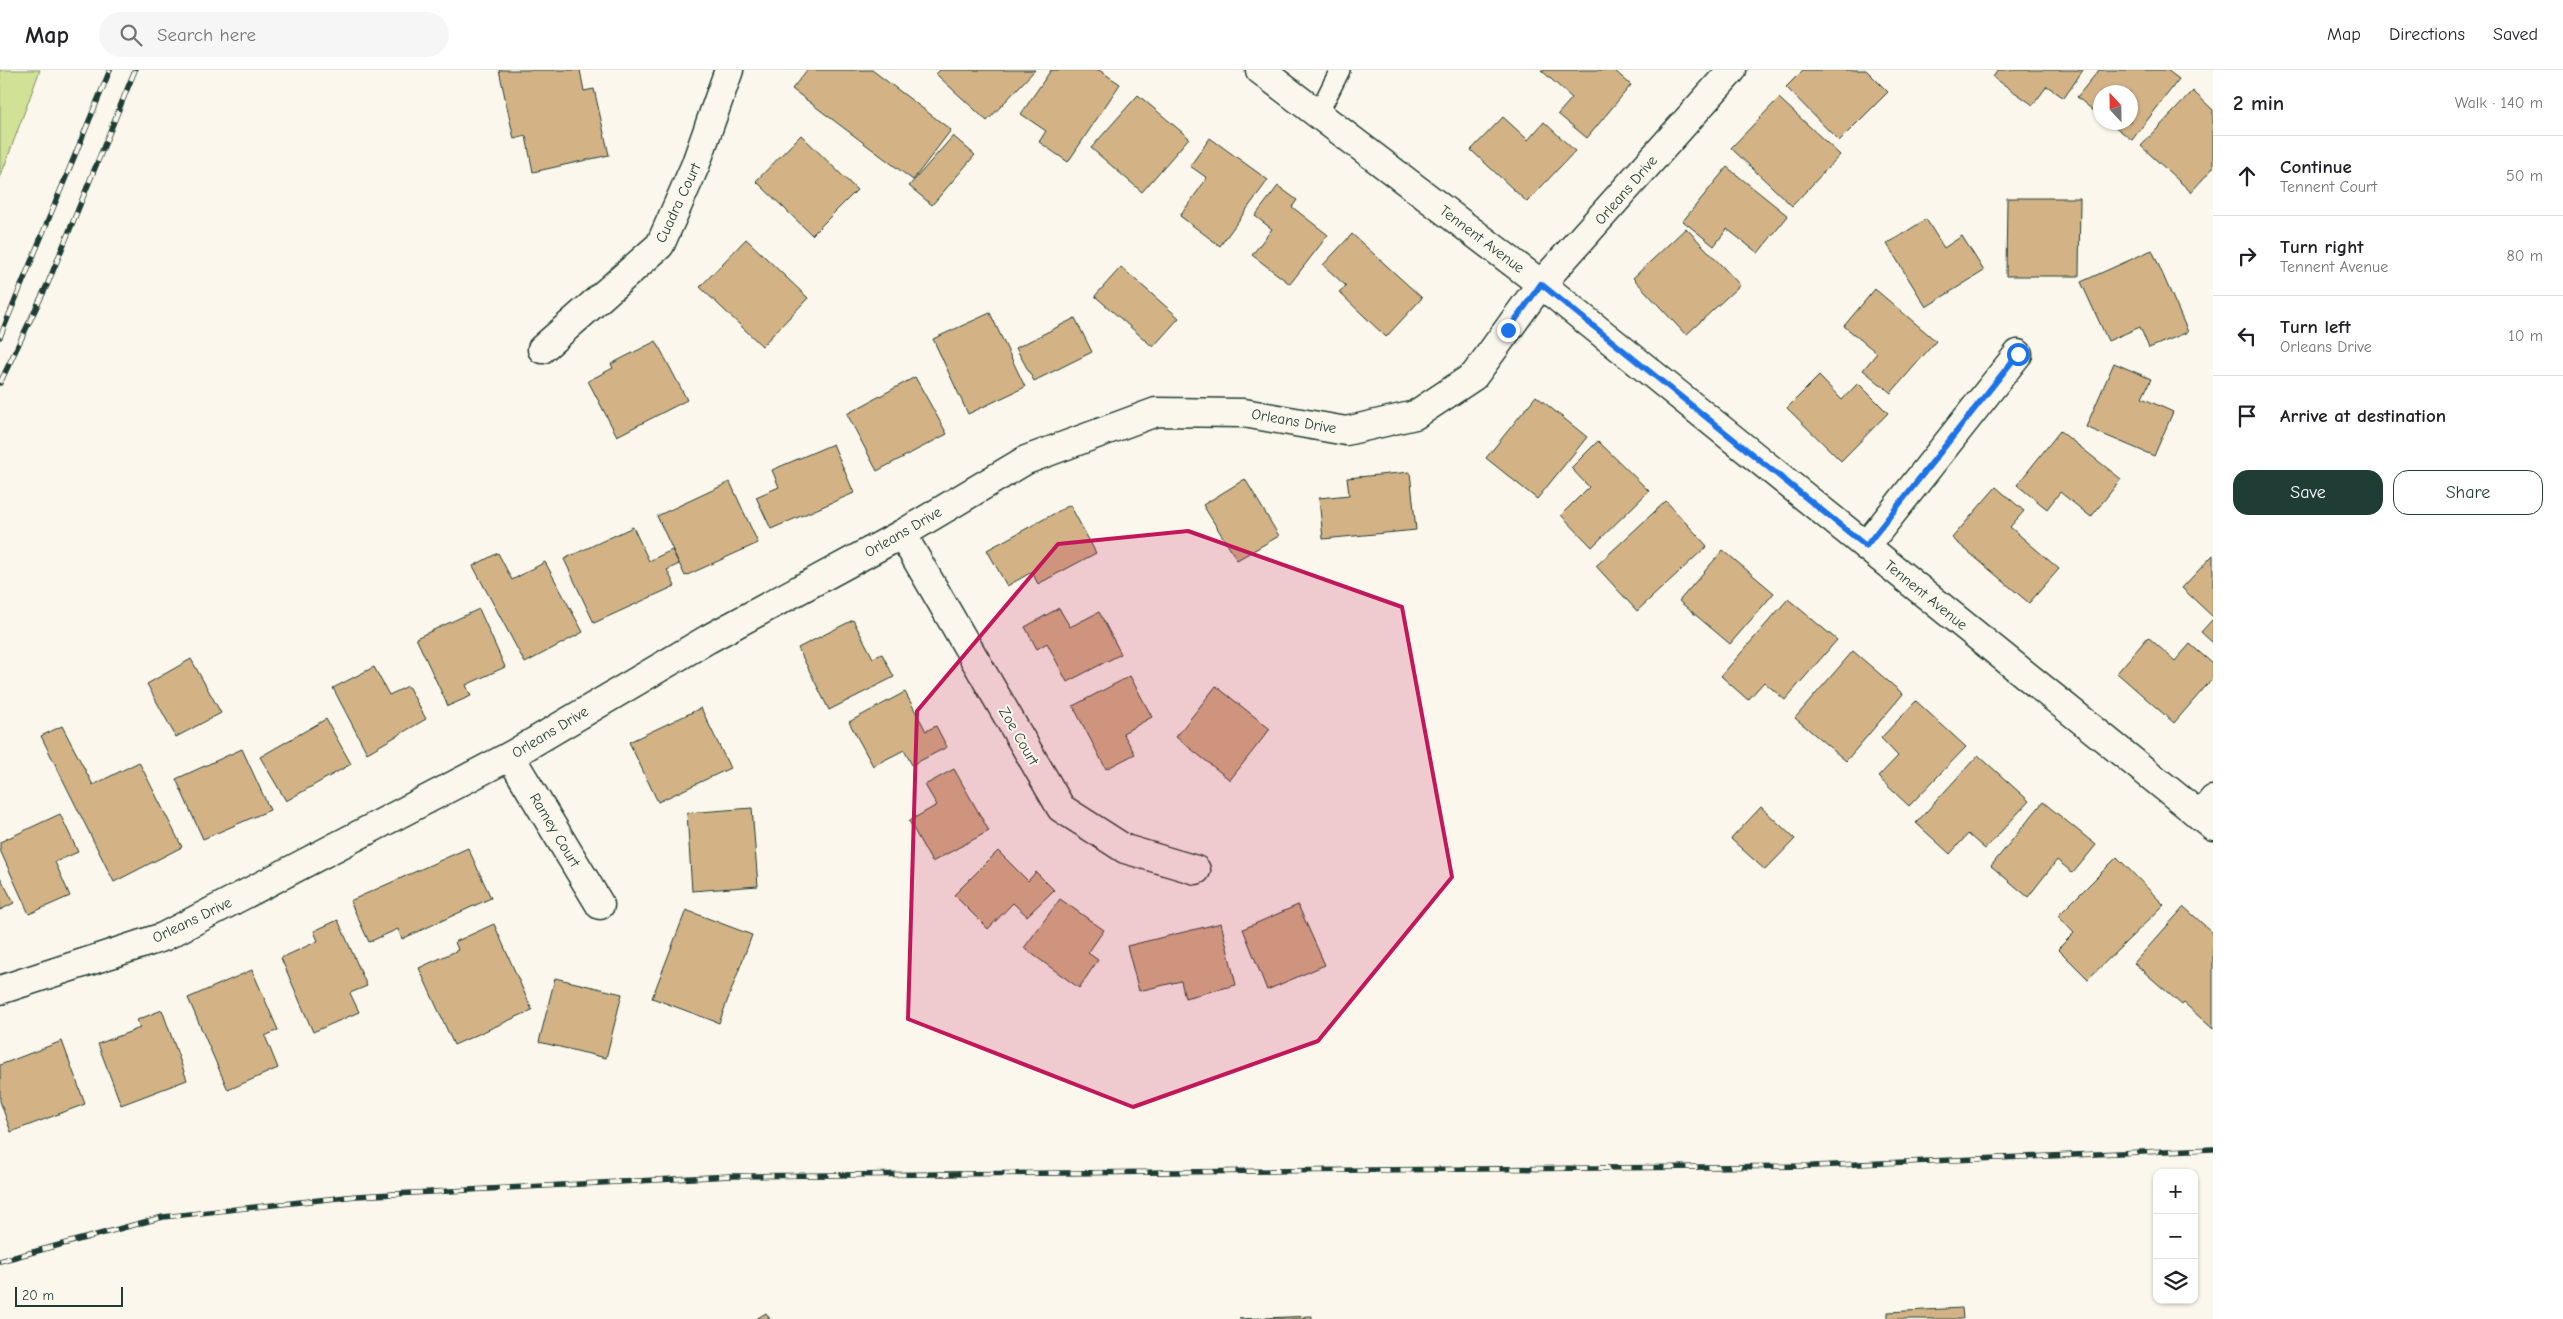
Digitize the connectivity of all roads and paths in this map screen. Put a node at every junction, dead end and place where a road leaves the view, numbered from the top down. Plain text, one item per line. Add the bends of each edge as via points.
1 (729, 70) edge
2 (1260, 70) edge
3 (1340, 70) edge
4 (1732, 70) edge
5 (1318, 114) junction
6 (1541, 284) junction
7 (542, 349) dead end
8 (2018, 354) dead end
9 (902, 534) junction
10 (1866, 546) junction
11 (510, 756) junction
12 (2209, 814) edge
13 (1196, 870) dead end
14 (600, 905) dead end
15 (0, 990) edge

1 - 7 street, Cuadra Court via 696,166 660,245
2 - 5 street, Tennent Avenue
3 - 5 lane
4 - 6 street, Orleans Drive
5 - 6 street, Tennent Avenue
6 - 9 street, Orleans Drive via 1474,376 1415,415 1346,431 1244,413 1156,412 1026,460
6 - 10 street, Tennent Avenue
8 - 10 street
9 - 11 street, Orleans Drive via 708,639
9 - 13 street, Zoe Court via 1060,808 1125,849
10 - 12 street, Tennent Avenue
11 - 14 street, Ramey Court
11 - 15 street, Orleans Drive via 163,937

